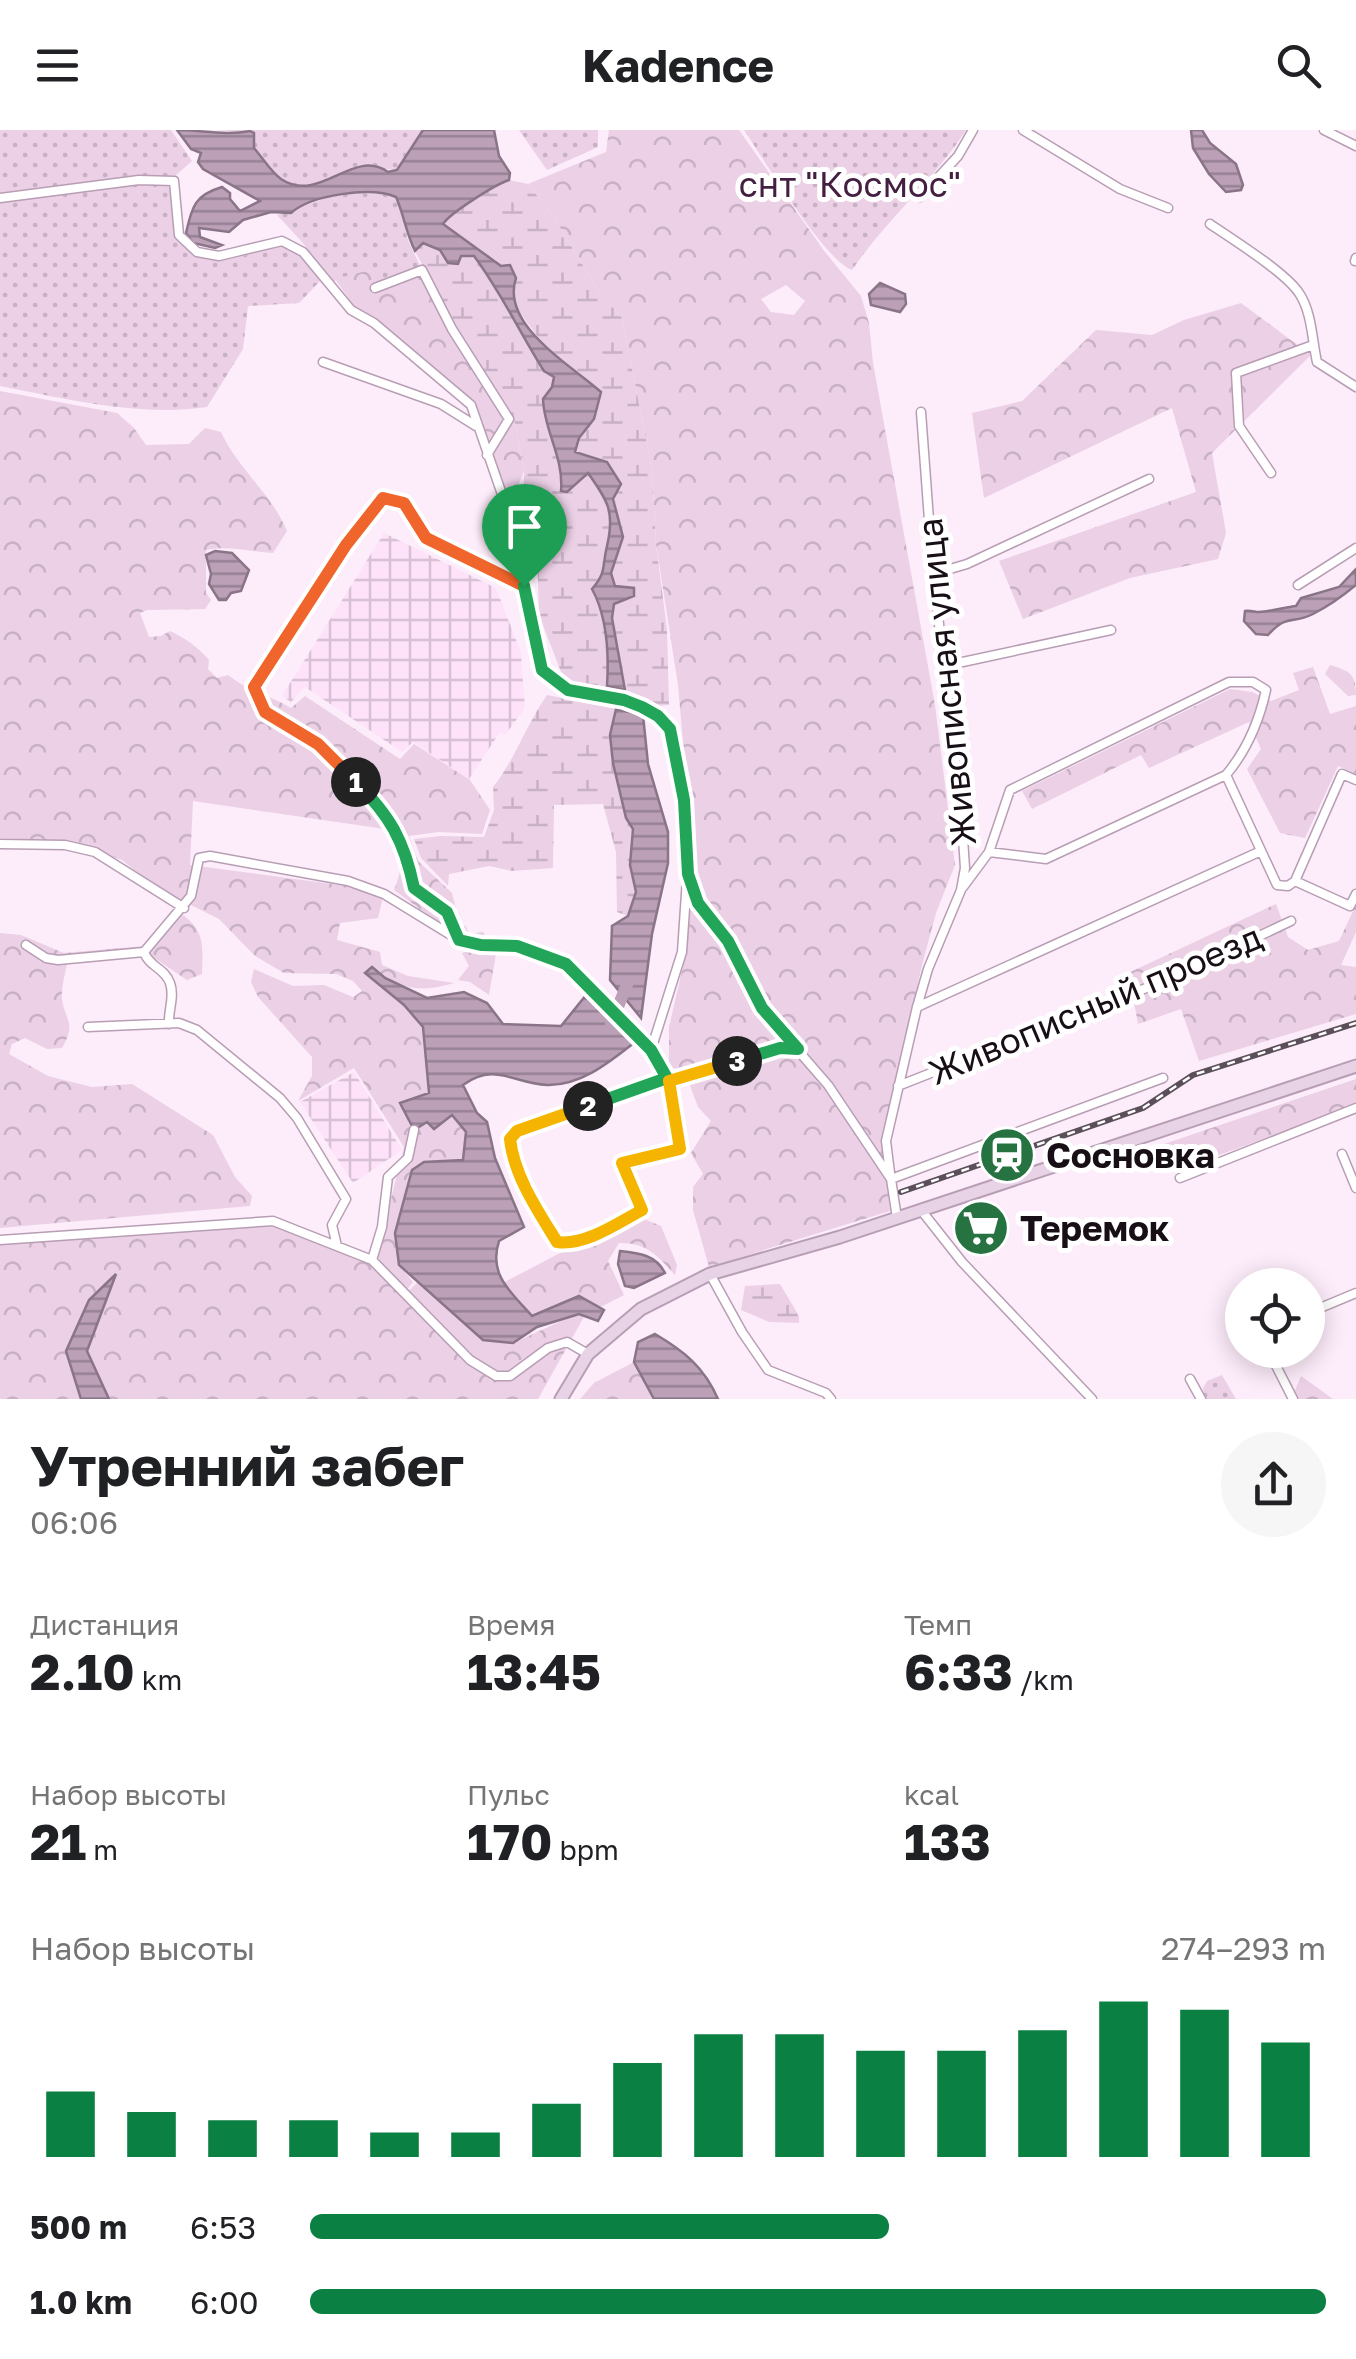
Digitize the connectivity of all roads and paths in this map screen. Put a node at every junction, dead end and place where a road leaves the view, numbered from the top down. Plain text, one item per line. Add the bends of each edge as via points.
1 (974, 130) edge
2 (1023, 130) edge
3 (1324, 130) edge
4 (1356, 146) edge
5 (920, 197) dead end
6 (0, 198) edge
7 (1168, 208) dead end
8 (1210, 224) dead end
9 (375, 288) dead end
10 (1313, 345) junction
11 (323, 362) dead end
12 (1356, 387) edge
13 (921, 412) dead end
14 (476, 426) junction
15 (487, 455) junction
16 (1271, 473) dead end
17 (1149, 479) dead end
18 (1356, 548) edge
19 (934, 574) junction
20 (1298, 585) dead end
21 (524, 586) junction
22 (1112, 630) dead end
23 (944, 666) junction
24 (1226, 775) junction
25 (1356, 780) edge
26 (0, 844) edge
27 (1261, 850) junction
28 (989, 852) junction
29 (688, 874) junction
30 (1295, 881) junction
31 (961, 890) junction
32 (1356, 894) edge
33 (184, 908) junction
34 (1290, 920) dead end
35 (459, 940) junction
36 (26, 945) dead end
37 (144, 952) junction
38 (917, 1007) junction
39 (169, 1024) junction
40 (88, 1027) dead end
41 (798, 1049) junction
42 (651, 1050) junction
43 (1356, 1066) edge
44 (1163, 1078) dead end
45 (668, 1080) junction
46 (898, 1086) junction
47 (1356, 1108) edge
48 (414, 1130) dead end
49 (1342, 1154) dead end
50 (1180, 1178) dead end
51 (891, 1179) junction
52 (1356, 1188) edge
53 (921, 1210) junction
54 (897, 1218) junction
55 (0, 1240) edge
56 (337, 1246) junction
57 (372, 1260) junction
58 (710, 1274) junction
59 (1356, 1293) edge
60 (1325, 1307) edge
61 (588, 1354) junction
62 (1277, 1368) edge
63 (1190, 1379) dead end
64 (561, 1399) edge
65 (832, 1399) edge
66 (1092, 1399) edge
67 (1201, 1399) edge
68 (1293, 1399) edge

1 - 5 street
2 - 7 street via 1120,189
3 - 4 street
6 - 14 street via 174,181 178,234 197,252 220,256 282,241 303,252 351,310 471,405
8 - 10 street via 1298,290
9 - 15 street via 422,270 509,420
10 - 12 street via 1318,362
10 - 16 street via 1236,373 1239,426
11 - 14 street via 440,404
13 - 19 street, Живописная улица
14 - 15 street
15 - 21 street via 513,526
17 - 19 street
18 - 20 street
19 - 23 street, Живописная улица
21 - 29 street via 542,670 568,690 642,707 670,729 684,800
21 - 35 street via 426,538 404,503 383,498 254,687 265,712 318,744 382,810 406,852 414,888 447,912
22 - 23 street
23 - 31 street, Живописная улица via 961,809
24 - 27 street
24 - 28 street via 1046,860
24 - 28 street via 1249,744 1266,690 1253,682 1229,682 1010,790
25 - 30 street via 1342,774
26 - 33 street via 94,852
27 - 30 street via 1277,885
27 - 38 street, Живописный проезд
28 - 31 street
29 - 41 street via 698,903 728,941 762,1008
29 - 42 street via 682,952
30 - 32 street via 1350,906
31 - 38 street, Живописная улица
33 - 35 street via 199,858 210,856 368,888
33 - 37 street
34 - 46 street, Живописный проезд via 1164,981
35 - 42 street via 517,946 566,964
36 - 37 street via 58,960
37 - 39 street via 171,986
38 - 46 street, Живописная улица
39 - 40 street
39 - 56 street via 197,1030 297,1118 346,1198 332,1224
41 - 45 street via 780,1048
41 - 51 street
42 - 45 street
43 - 53 main road
44 - 51 street
45 - 45 street via 517,1131 510,1139 523,1182 557,1242 569,1244 642,1210 622,1163 680,1149
46 - 51 street, Живописная улица via 886,1141
47 - 50 street
48 - 57 street via 408,1158 388,1177
49 - 52 street
51 - 54 street, Живописная улица
53 - 54 main road
53 - 66 street
54 - 58 main road
55 - 56 street via 273,1221
56 - 57 street
57 - 61 street via 470,1360 496,1376 510,1376 567,1342
58 - 61 main road via 640,1309
58 - 65 street via 768,1370
59 - 60 street
61 - 64 main road
62 - 68 street
63 - 67 street

